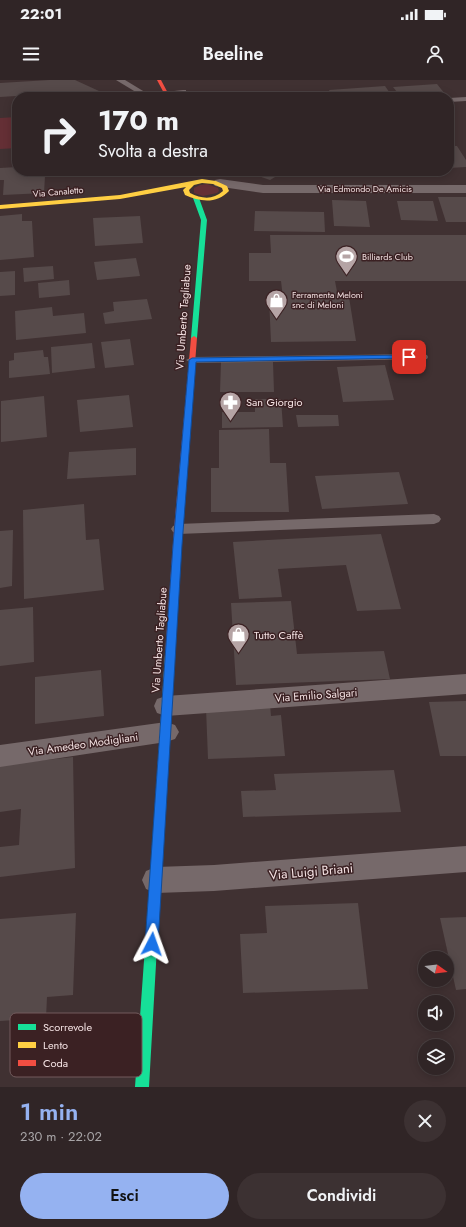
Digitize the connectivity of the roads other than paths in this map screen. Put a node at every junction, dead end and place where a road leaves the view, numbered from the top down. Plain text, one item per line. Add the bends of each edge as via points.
1 (120, 80) edge
2 (159, 80) edge
3 (140, 92) edge
4 (164, 92) edge
5 (466, 99) edge
6 (454, 100) edge
7 (198, 176) edge
8 (210, 176) edge
9 (194, 183) junction
10 (219, 189) junction
11 (466, 189) edge
12 (118, 197) junction
13 (194, 198) junction
14 (0, 208) edge
15 (204, 220) junction
16 (423, 356) dead end
17 (192, 360) junction
18 (434, 519) dead end
19 (178, 529) junction
20 (466, 684) edge
21 (166, 706) junction
22 (166, 732) junction
23 (0, 756) edge
24 (466, 859) edge
25 (156, 880) junction
26 (142, 1087) edge

1 - 3 lane
2 - 4 street
5 - 6 lane
7 - 9 street
8 - 10 street
9 - 10 street, Via Canaletto
9 - 12 street, Via Canaletto via 158,192
9 - 13 street, Via Umberto Tagliabue via 186,190 187,194
10 - 11 street, Via Edmondo De Amicis
10 - 13 street, Via Canaletto via 207,200
10 - 15 street, Via Umberto Tagliabue
12 - 13 street, Via Canaletto
12 - 14 street, Via Canaletto
13 - 15 street, Via Umberto Tagliabue
15 - 17 street, Via Umberto Tagliabue
16 - 17 lane
17 - 19 street, Via Umberto Tagliabue
18 - 19 lane
19 - 21 street, Via Umberto Tagliabue
20 - 21 street, Via Emilio Salgari
21 - 22 street, Via Umberto Tagliabue
22 - 23 street, Via Amedeo Modigliani
22 - 25 street, Via Umberto Tagliabue
24 - 25 street, Via Luigi Briani
25 - 26 street, Via Umberto Tagliabue

